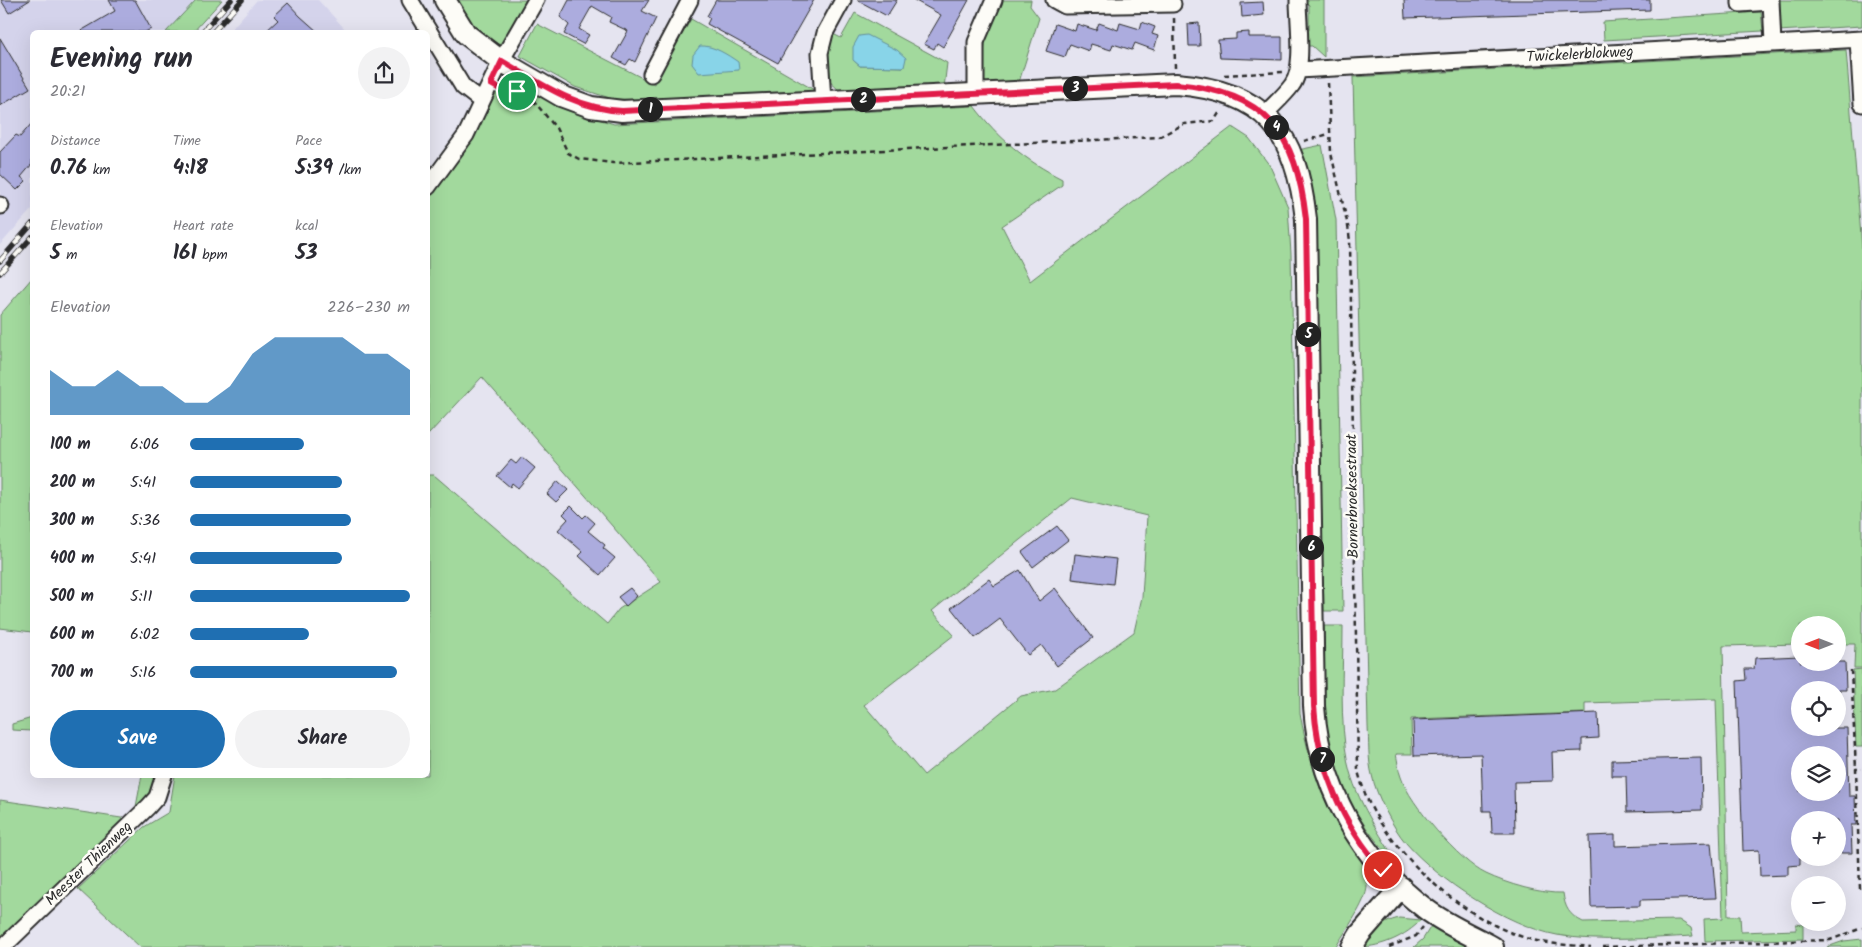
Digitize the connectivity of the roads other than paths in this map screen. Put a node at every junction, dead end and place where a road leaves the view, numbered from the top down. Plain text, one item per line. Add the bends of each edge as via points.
1 (410, 0) edge
2 (445, 0) edge
3 (536, 0) edge
4 (690, 0) edge
5 (843, 0) edge
6 (994, 0) edge
7 (1054, 0) edge
8 (1298, 0) edge
9 (1740, 0) edge
10 (1771, 1) edge
11 (1173, 4) road end
12 (428, 30) edge
13 (430, 32) edge
14 (1860, 40) edge
15 (1773, 44) junction
16 (502, 61) junction
17 (1298, 70) junction
18 (651, 74) dead end
19 (976, 94) junction
20 (481, 101) junction
21 (823, 102) junction
22 (1862, 104) edge
23 (1264, 114) junction
24 (430, 184) edge
25 (163, 778) edge
26 (1401, 887) junction
27 (3, 947) edge
28 (1352, 947) edge
29 (1493, 947) edge

1 - 12 street
2 - 16 main road via 466,34
3 - 16 street
4 - 18 street
5 - 21 street via 825,34 820,53
6 - 19 street via 976,42
7 - 11 street via 1065,6
8 - 17 street
9 - 10 street via 1740,4
10 - 15 street
13 - 20 street via 463,86
14 - 15 street, Twickelerblokweg
14 - 22 street
15 - 17 street, Twickelerblokweg
16 - 20 street
16 - 21 main road via 562,96 604,110
17 - 23 street via 1292,85
19 - 21 main road
19 - 23 main road via 1176,84 1228,93
20 - 24 street via 466,135
23 - 26 main road via 1289,148 1298,171 1306,219 1314,706 1319,749 1332,789 1354,830 1372,858
25 - 27 street, Meester Thienweg via 157,797 148,807
26 - 28 main road
26 - 29 main road via 1433,914

